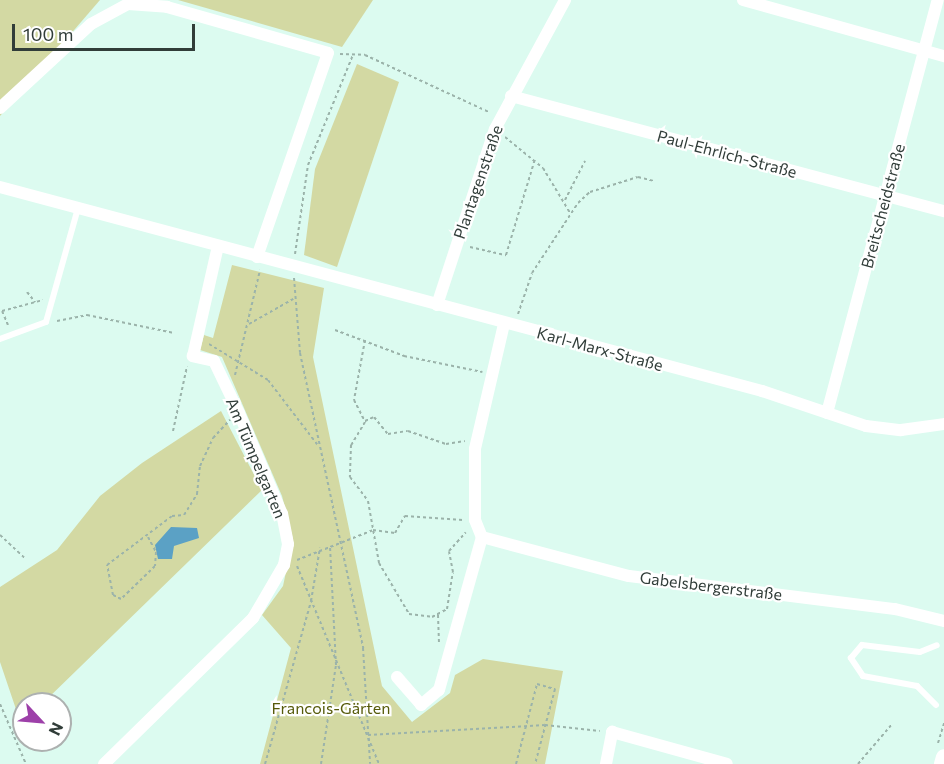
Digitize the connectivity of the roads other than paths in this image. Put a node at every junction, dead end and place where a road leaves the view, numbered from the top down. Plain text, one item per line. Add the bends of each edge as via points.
1 (565, 0) edge
2 (742, 0) edge
3 (939, 0) edge
4 (925, 50) junction
5 (944, 56) edge
6 (511, 96) junction
7 (0, 108) edge
8 (0, 187) edge
9 (885, 196) junction
10 (78, 208) junction
11 (944, 211) edge
12 (218, 246) junction
13 (257, 257) junction
14 (437, 305) junction
15 (509, 325) junction
16 (0, 339) edge
17 (827, 413) junction
18 (944, 424) edge
19 (478, 528) junction
20 (944, 621) edge
21 (937, 645) dead end
22 (397, 677) dead end
23 (936, 705) dead end
24 (944, 757) edge
25 (104, 764) edge
26 (606, 764) edge
27 (727, 764) edge
28 (942, 764) edge

1 - 6 street, Plantagenstraße
2 - 4 street
3 - 4 street, Breitscheidstraße
4 - 5 street
4 - 9 street, Breitscheidstraße
6 - 9 street, Paul-Ehrlich-Straße
6 - 14 street, Plantagenstraße via 495,129
7 - 13 street via 91,24 128,4 167,7 328,53
8 - 10 street, Karl-Marx-Straße
9 - 11 street, Paul-Ehrlich-Straße
9 - 17 street, Breitscheidstraße
10 - 12 street, Karl-Marx-Straße
10 - 16 lane via 46,322
12 - 13 street, Karl-Marx-Straße
12 - 25 street, Am Tümpelgarten via 193,356 214,361 282,514 288,544 278,583 264,606
13 - 14 street, Karl-Marx-Straße
14 - 15 street, Karl-Marx-Straße
15 - 17 street, Karl-Marx-Straße
15 - 19 street via 491,373 476,436
17 - 18 street, Karl-Marx-Straße via 888,430
19 - 20 street, Gabelsbergerstraße via 622,575 895,609
19 - 22 street via 439,690 421,705
21 - 23 lane via 920,652 862,645 851,658 862,676 917,686
24 - 28 main road
26 - 27 street via 612,732

